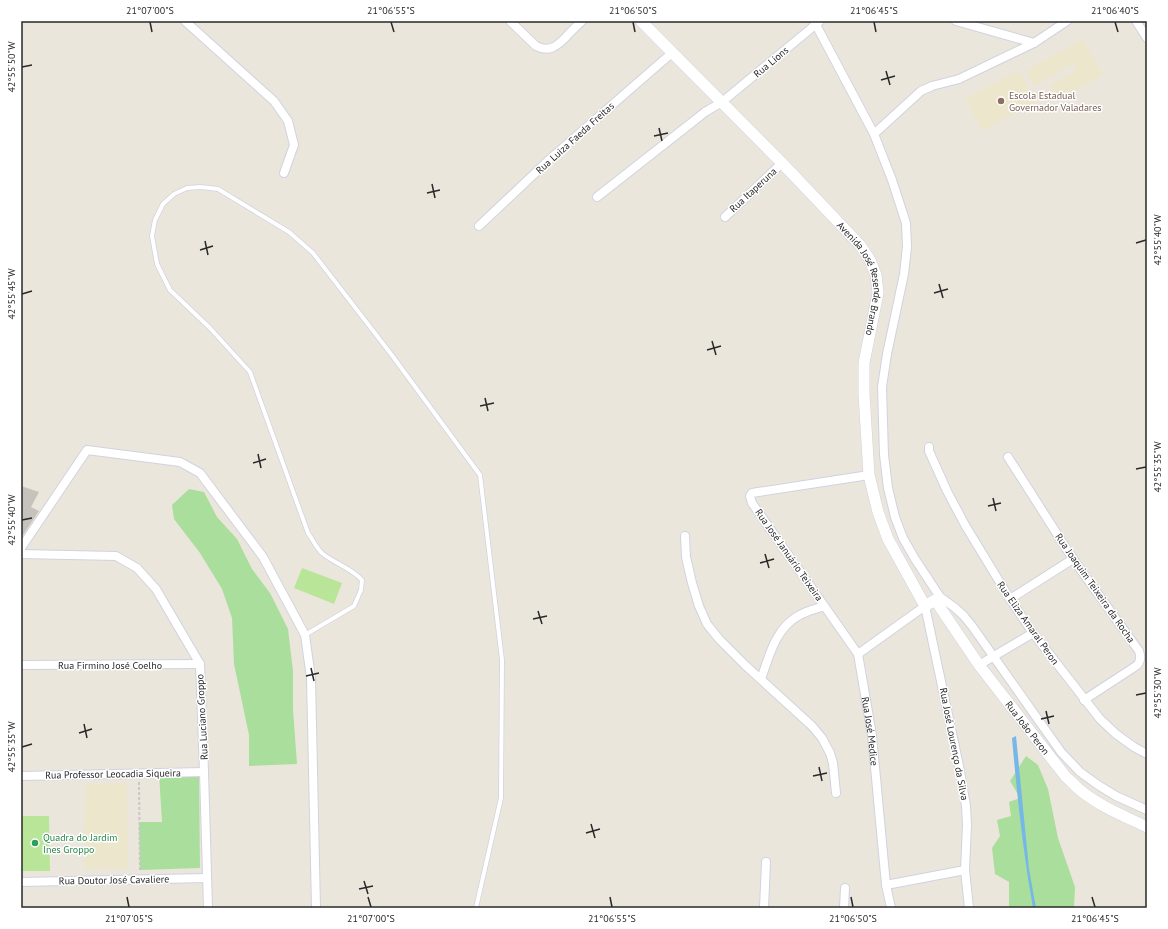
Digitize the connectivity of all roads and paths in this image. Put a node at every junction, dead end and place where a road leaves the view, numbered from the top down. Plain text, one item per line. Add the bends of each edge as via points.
1 (185, 21) edge
2 (510, 21) edge
3 (582, 21) edge
4 (641, 21) edge
5 (956, 21) edge
6 (1067, 21) edge
7 (1136, 21) edge
8 (817, 22) edge
9 (1147, 38) edge
10 (1034, 43) junction
11 (673, 52) junction
12 (722, 102) junction
13 (874, 134) junction
14 (782, 163) junction
15 (284, 173) dead end
16 (597, 197) dead end
17 (725, 217) dead end
18 (479, 226) dead end
19 (929, 447) dead end
20 (1008, 457) dead end
21 (869, 475) junction
22 (685, 536) dead end
23 (21, 548) edge
24 (21, 554) edge
25 (1073, 560) junction
26 (1010, 599) junction
27 (933, 601) junction
28 (824, 606) junction
29 (1034, 633) junction
30 (305, 635) junction
31 (858, 654) junction
32 (993, 656) junction
33 (200, 664) junction
34 (979, 664) junction
35 (21, 665) edge
36 (761, 679) junction
37 (1084, 700) junction
38 (1147, 754) edge
39 (204, 772) junction
40 (139, 774) junction
41 (21, 776) edge
42 (836, 793) dead end
43 (1147, 810) edge
44 (1147, 827) edge
45 (766, 862) dead end
46 (965, 870) junction
47 (207, 878) junction
48 (140, 879) junction
49 (21, 882) edge
50 (886, 885) junction
51 (845, 888) dead end
52 (208, 908) edge
53 (316, 908) edge
54 (476, 908) edge
55 (764, 908) edge
56 (844, 908) edge
57 (891, 908) edge
58 (969, 908) edge

1 - 15 street via 274,101 288,121 294,145
2 - 3 street via 536,46 548,49 556,47
4 - 11 street, Avenida José Resende Brando
5 - 10 street
6 - 10 street
7 - 9 street
8 - 12 street, Rua Lions
8 - 13 street via 839,70
10 - 13 street via 959,79 921,91
11 - 12 street, Avenida José Resende Brando
11 - 18 street, Rua Luiza Faeda Freitas via 567,144
12 - 14 street, Avenida José Resende Brando
12 - 16 street, Rua Lions via 705,112
13 - 27 street via 906,223 907,247 882,387 884,455 888,488 895,517
14 - 17 street, Rua Itaperuna
14 - 21 street, Avenida José Resende Brando via 860,244 876,275 878,293 864,363
19 - 26 street, Rua Eliza Amaral Peron via 947,491 965,525
20 - 25 street, Rua Joaquim Teixeira da Rocha
21 - 27 street, Avenida José Resende Brando via 888,539
21 - 28 street, Rua José Januário Teixeira via 752,493 750,496 752,503
22 - 36 street via 686,557 692,583 707,624
23 - 30 street via 87,450 180,462 200,473 258,551
24 - 33 street, Rua Luciano Groppo via 116,556 137,568 156,590
25 - 26 street
25 - 37 street, Rua Joaquim Teixeira da Rocha via 1141,655 1136,666
26 - 29 street, Rua Eliza Amaral Peron
27 - 31 street
27 - 32 street via 954,607
27 - 34 street, Rua João Peron
27 - 46 street, Rua José Lourenço da Silva via 964,793 967,824
28 - 31 street, Rua José Januário Teixeira
28 - 36 street via 798,615 783,629 776,638
29 - 32 street
29 - 37 street, Rua Eliza Amaral Peron
30 - 53 street via 311,678
30 - 54 lane via 354,606 362,580 356,573 322,553 308,533 250,372 210,328 170,290 157,264 152,236 155,220 163,204 174,194 188,188 218,189 289,232 313,253 480,475 502,660 501,798
31 - 50 street, Rua José Medice via 872,734
32 - 34 street
32 - 43 street via 1061,752 1080,772 1116,796
33 - 35 street, Rua Firmino José Coelho
33 - 39 street, Rua Luciano Groppo
34 - 44 street, Rua João Peron via 1066,777 1093,799
36 - 42 street via 822,738 833,763
37 - 38 street, Rua Eliza Amaral Peron via 1116,734
39 - 40 street, Rua Professor Leocadia Siqueira
39 - 47 street, Rua Luciano Groppo
40 - 41 street, Rua Professor Leocadia Siqueira
40 - 48 path
45 - 55 street
46 - 50 street
46 - 58 street, Rua José Lourenço da Silva
47 - 48 street, Rua Doutor José Cavaliere
47 - 52 street, Rua Luciano Groppo
48 - 49 street, Rua Doutor José Cavaliere
50 - 57 street, Rua José Medice
51 - 56 street

